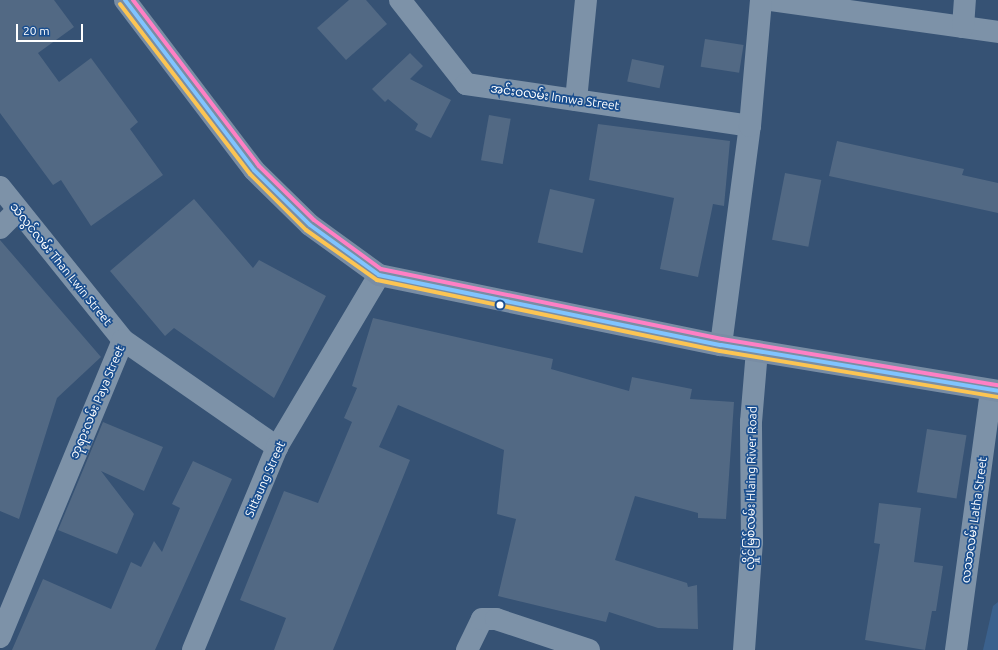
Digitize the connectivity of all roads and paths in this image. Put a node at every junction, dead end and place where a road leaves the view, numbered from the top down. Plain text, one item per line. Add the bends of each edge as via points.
1 (125, 0) edge
2 (400, 0) edge
3 (586, 0) edge
4 (761, 0) edge
5 (771, 0) edge
6 (965, 0) edge
7 (963, 27) junction
8 (998, 32) edge
9 (576, 100) junction
10 (750, 126) junction
11 (0, 187) edge
12 (18, 210) junction
13 (0, 228) edge
14 (379, 275) junction
15 (123, 340) junction
16 (721, 345) junction
17 (757, 351) junction
18 (994, 390) edge
19 (277, 448) junction
20 (0, 637) edge
21 (193, 650) edge
22 (467, 650) edge
23 (588, 650) edge
24 (744, 650) edge
25 (956, 650) edge

1 - 14 main road via 254,170 310,225
2 - 9 street, အင်းဝလမ်း Innwa Street via 466,84
3 - 9 street
4 - 10 street
5 - 7 street
6 - 7 street
7 - 8 street
9 - 10 street, အင်းဝလမ်း Innwa Street
10 - 16 street
11 - 12 street, သံလွင်လမ်း Than Lwin Street
12 - 13 street
12 - 15 street, သံလွင်လမ်း Than Lwin Street
14 - 16 main road
14 - 19 street, Sittaung Street
15 - 19 street, ဘုရားလမ်း Paya Street
15 - 20 street, ဘုရားလမ်း Paya Street
16 - 17 main road
17 - 18 main road
17 - 24 street, လှိုင်မြစ်လမ်း Hlaing River Road via 751,422 752,542
18 - 25 street, လသာလမ်း Latha Street
19 - 21 street, Sittaung Street
22 - 23 street via 482,619 496,619

